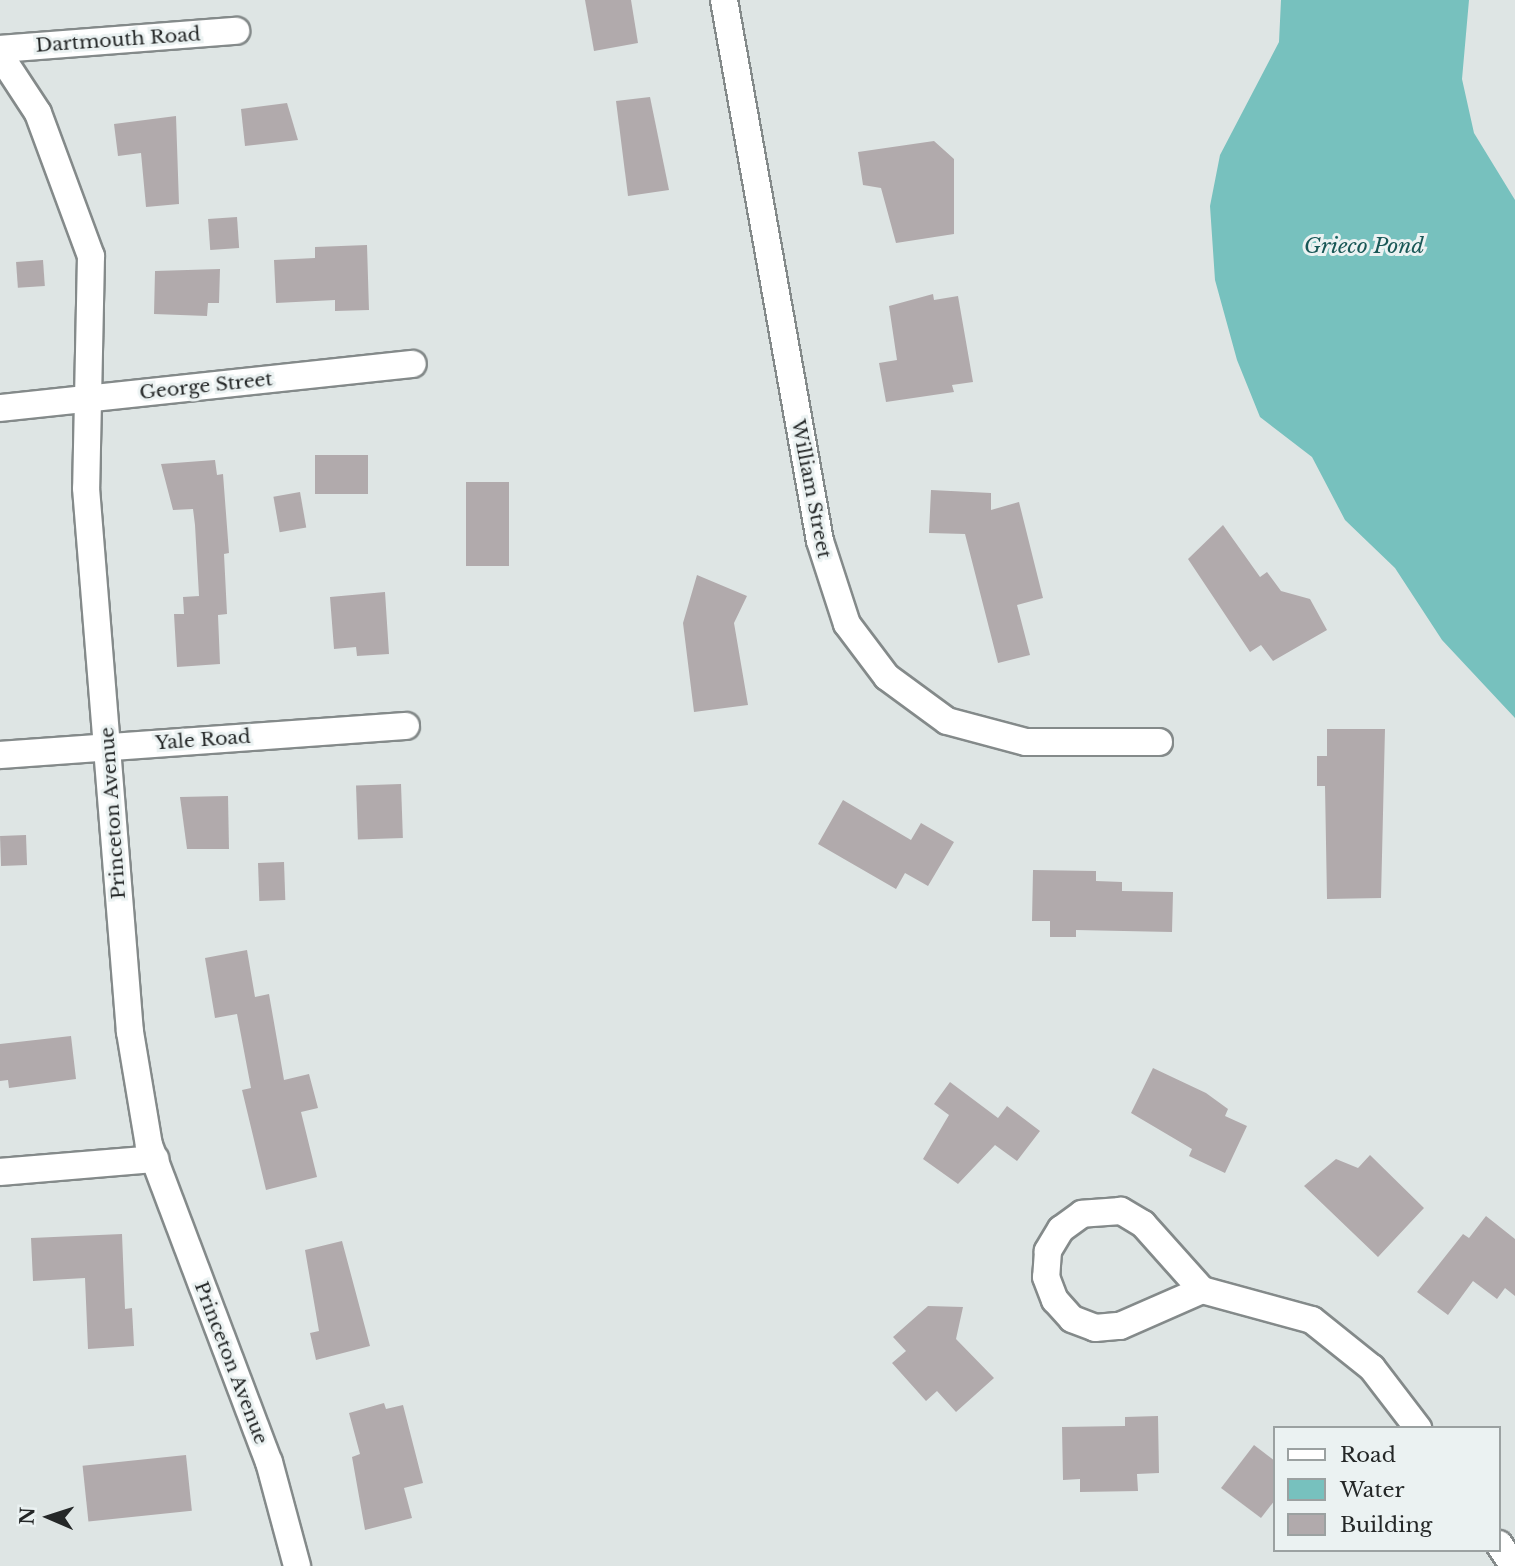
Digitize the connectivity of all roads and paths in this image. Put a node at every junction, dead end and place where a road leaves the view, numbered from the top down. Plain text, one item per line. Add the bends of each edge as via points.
1 (724, 0) edge
2 (236, 30) dead end
3 (0, 49) edge
4 (0, 55) edge
5 (413, 364) dead end
6 (88, 400) junction
7 (0, 408) edge
8 (406, 726) dead end
9 (1159, 742) dead end
10 (108, 746) junction
11 (0, 755) edge
12 (155, 1159) junction
13 (0, 1172) edge
14 (1202, 1290) junction
15 (1416, 1426) edge
16 (1501, 1547) edge
17 (298, 1566) edge
18 (1514, 1566) edge

1 - 9 street, William Street via 820,541 847,624 887,677 947,721 1026,742
2 - 3 street, Dartmouth Road
4 - 6 street, Princeton Avenue via 38,113 90,256
5 - 6 street, George Street
6 - 7 street, George Street
6 - 10 street, Princeton Avenue via 86,488
8 - 10 street, Yale Road
10 - 11 street, Yale Road
10 - 12 street, Princeton Avenue via 130,1032
12 - 13 street
12 - 17 street, Princeton Avenue via 269,1462
14 - 14 street via 1121,1326 1095,1328 1072,1318 1055,1300 1046,1277 1048,1251 1061,1229 1082,1214 1121,1211 1143,1224
14 - 15 street via 1312,1320 1372,1368
16 - 18 street

